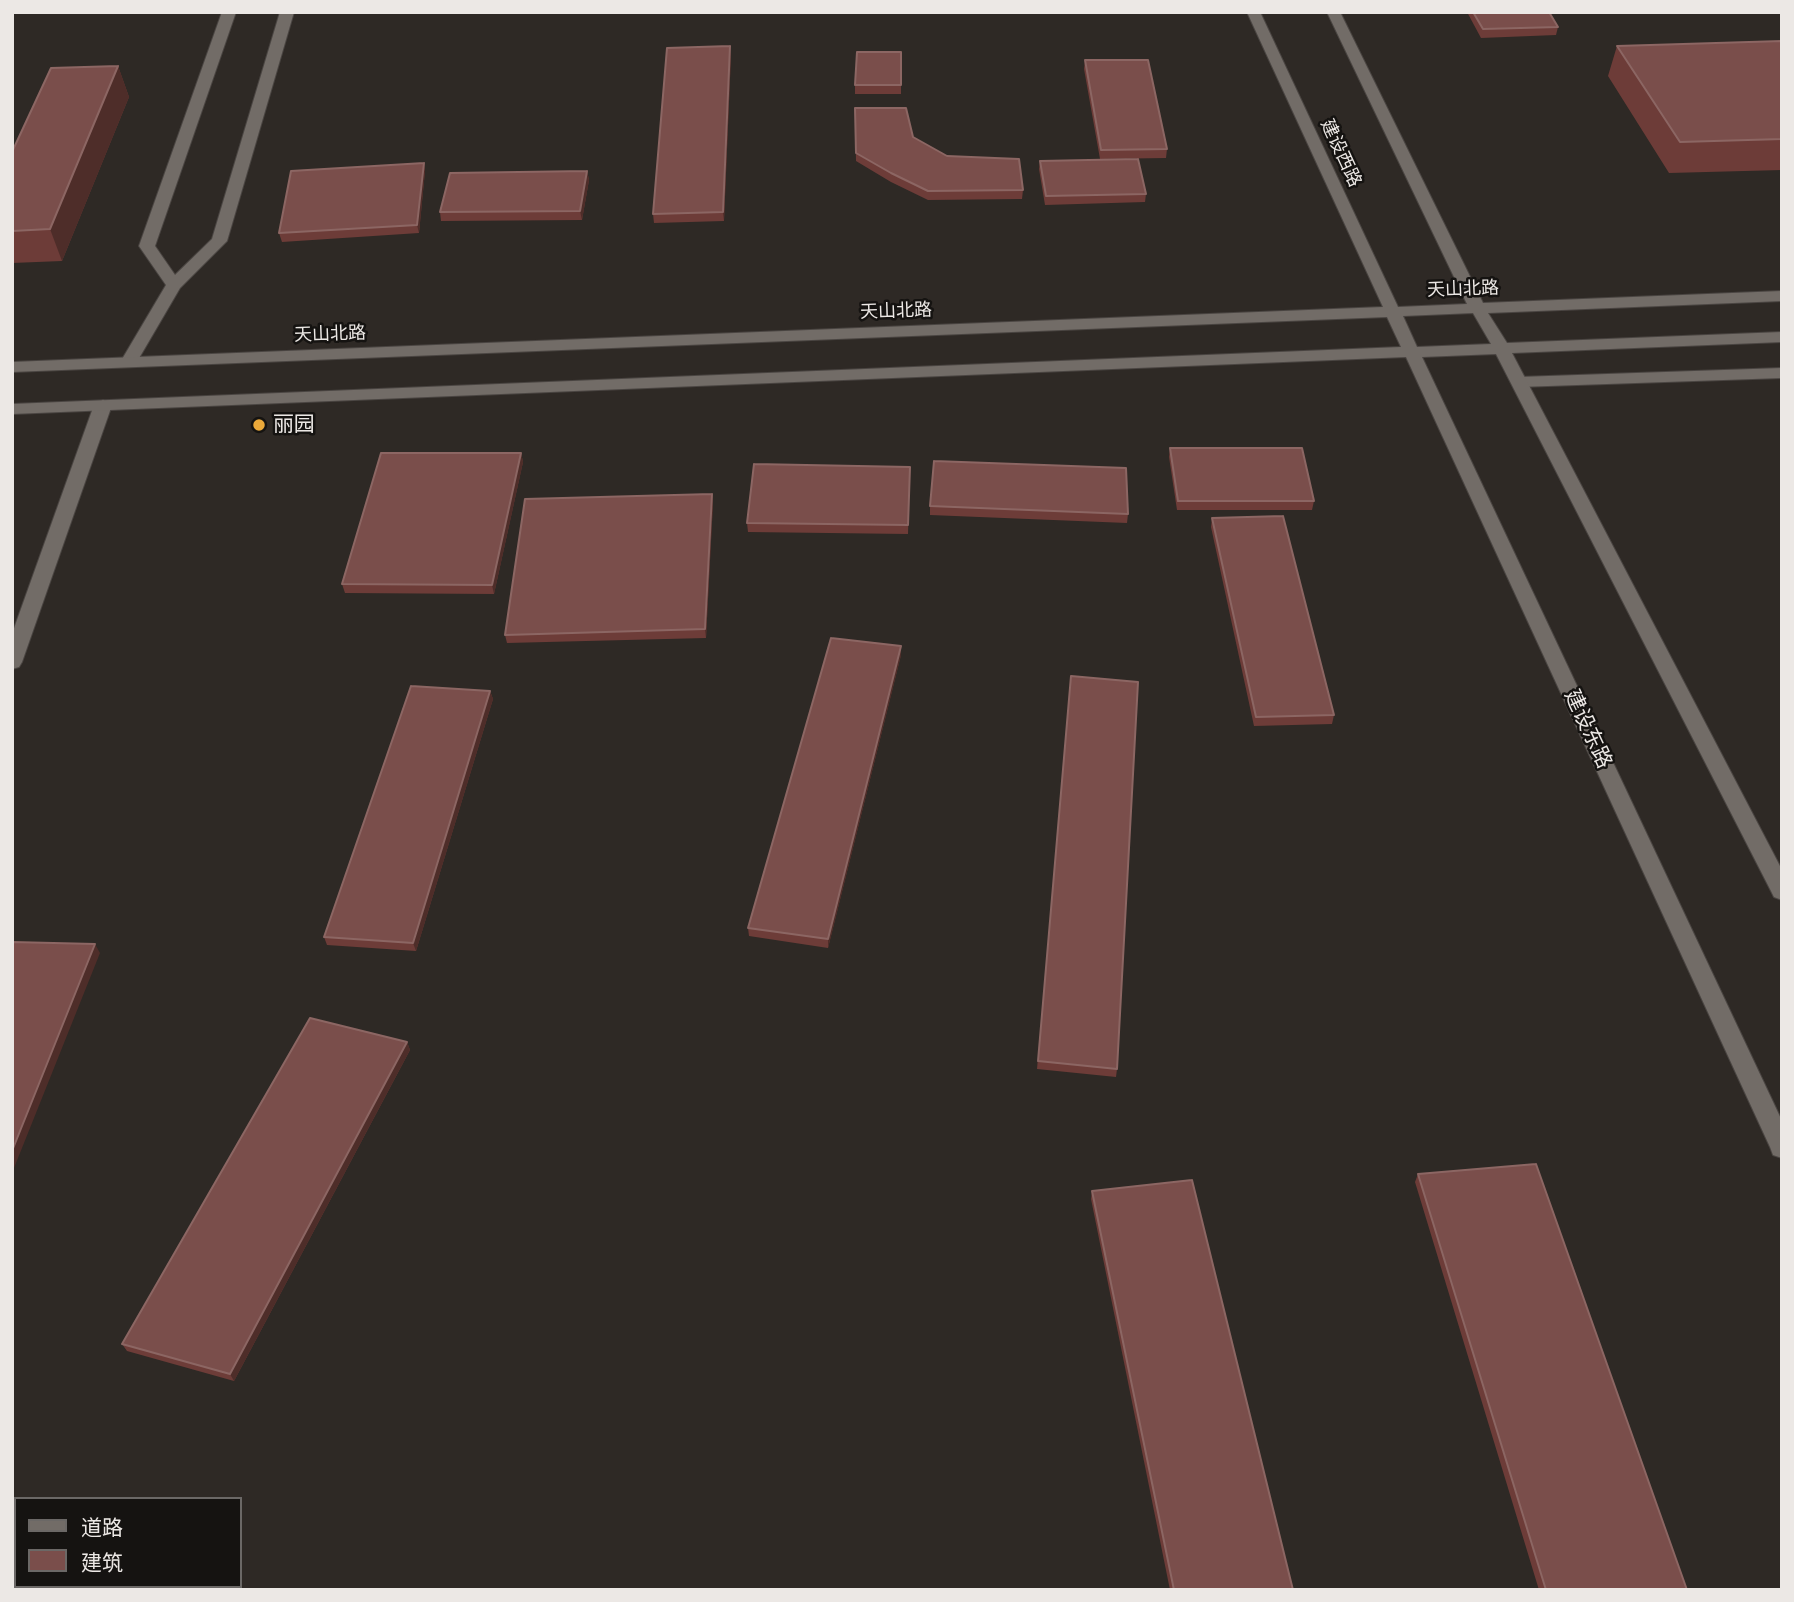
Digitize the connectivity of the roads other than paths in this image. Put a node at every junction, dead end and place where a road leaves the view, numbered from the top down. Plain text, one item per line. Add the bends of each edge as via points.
1 (229, 12) edge
2 (287, 12) edge
3 (1253, 12) edge
4 (1333, 12) edge
5 (174, 285) junction
6 (1782, 296) edge
7 (1477, 307) junction
8 (1394, 311) junction
9 (1782, 337) edge
10 (1502, 349) junction
11 (1413, 352) junction
12 (129, 361) junction
13 (12, 367) edge
14 (1782, 373) edge
15 (1519, 382) junction
16 (103, 405) junction
17 (12, 409) edge
18 (12, 662) edge
19 (1782, 891) edge
20 (1782, 1147) edge

1 - 5 main road via 147,246
2 - 5 main road via 219,241
3 - 8 main road, 建设西路
4 - 7 main road
5 - 12 main road
6 - 7 main road, 天山北路
7 - 8 main road, 天山北路
7 - 10 main road
8 - 11 main road, 建设东路
8 - 12 main road, 天山北路
9 - 10 main road
10 - 11 main road
10 - 15 main road
11 - 16 main road
11 - 20 main road, 建设东路
12 - 13 main road, 天山北路
14 - 15 main road
15 - 19 main road
16 - 17 main road
16 - 18 main road

